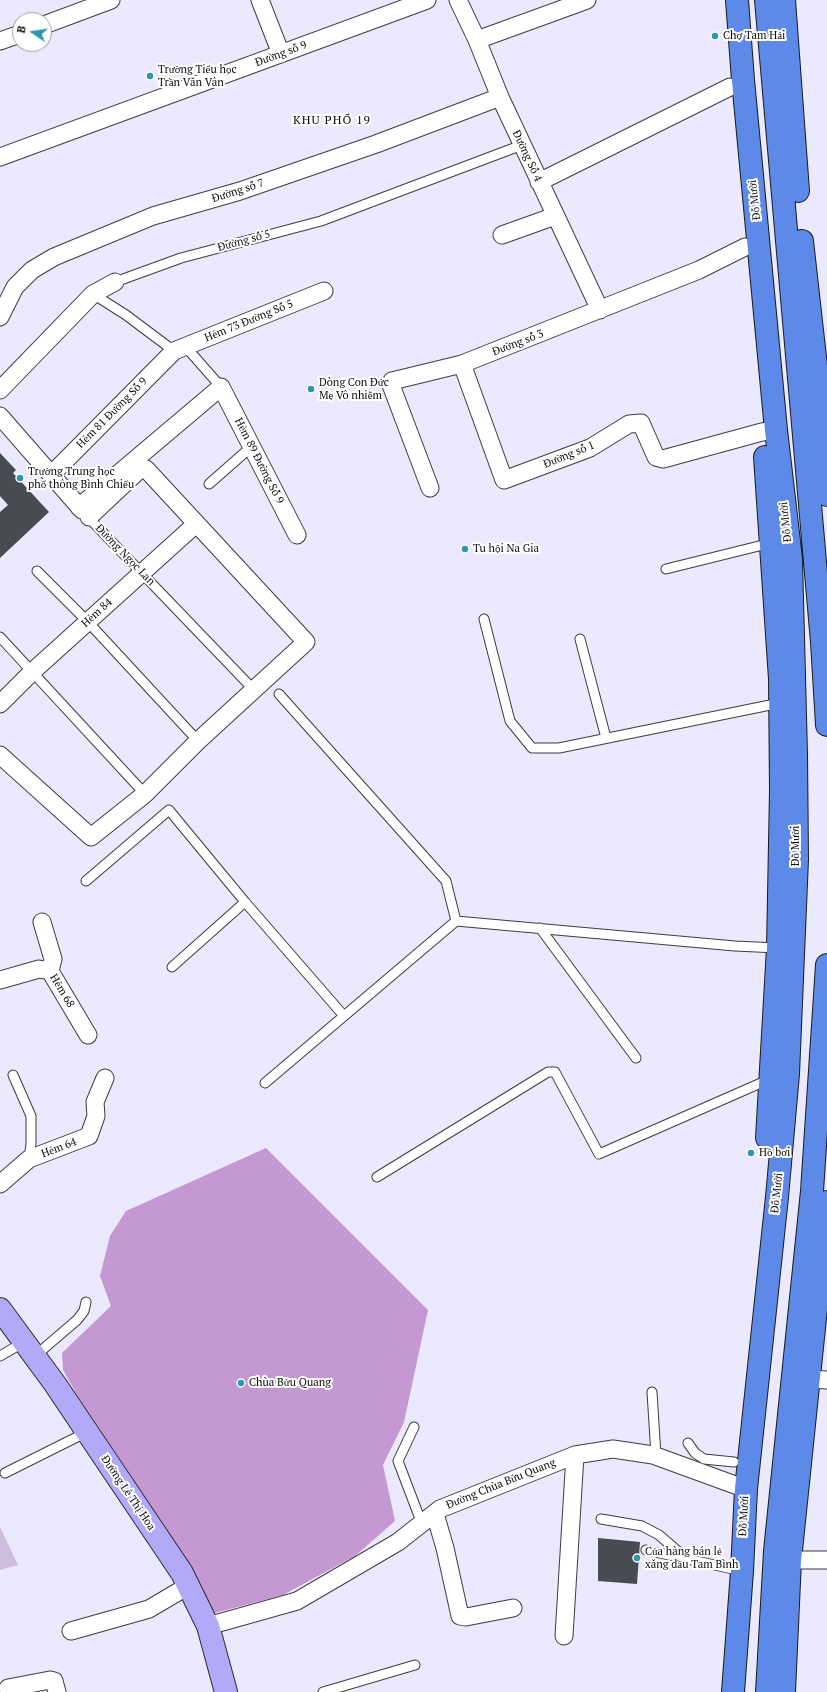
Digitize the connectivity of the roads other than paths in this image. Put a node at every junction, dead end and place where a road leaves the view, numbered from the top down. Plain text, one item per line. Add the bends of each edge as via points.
1 (111, 0) edge
2 (260, 0) edge
3 (427, 0) edge
4 (458, 0) edge
5 (587, 0) edge
6 (723, 0) edge
7 (737, 0) edge
8 (766, 0) edge
9 (784, 0) edge
10 (52, 22) edge
11 (12, 37) edge
12 (477, 40) junction
13 (0, 42) edge
14 (281, 54) junction
15 (730, 87) junction
16 (500, 97) junction
17 (522, 145) junction
18 (0, 157) edge
19 (539, 182) junction
20 (555, 216) junction
21 (785, 217) junction
22 (502, 235) dead end
23 (801, 235) junction
24 (745, 247) junction
25 (115, 282) joint
26 (324, 291) dead end
27 (93, 294) junction
28 (600, 310) junction
29 (0, 316) edge
30 (179, 349) junction
31 (462, 364) junction
32 (822, 365) edge
33 (220, 387) junction
34 (0, 390) edge
35 (0, 416) edge
36 (769, 431) junction
37 (251, 447) junction
38 (51, 475) junction
39 (209, 484) dead end
40 (430, 488) dead end
41 (827, 495) edge
42 (83, 511) junction
43 (196, 524) junction
44 (297, 535) dead end
45 (771, 543) junction
46 (666, 569) dead end
47 (37, 571) dead end
48 (142, 572) junction
49 (484, 619) dead end
50 (88, 622) junction
51 (0, 637) edge
52 (580, 639) dead end
53 (32, 672) junction
54 (253, 689) junction
55 (279, 694) dead end
56 (780, 703) junction
57 (0, 704) edge
58 (827, 725) edge
59 (606, 738) junction
60 (198, 741) junction
61 (0, 755) edge
62 (145, 794) junction
63 (86, 881) dead end
64 (245, 902) junction
65 (456, 921) junction
66 (42, 922) dead end
67 (540, 928) junction
68 (786, 948) junction
69 (827, 965) edge
70 (172, 967) dead end
71 (50, 971) junction
72 (0, 980) edge
73 (344, 1016) junction
74 (88, 1035) dead end
75 (636, 1058) dead end
76 (13, 1076) dead end
77 (105, 1078) dead end
78 (771, 1079) junction
79 (265, 1083) dead end
80 (29, 1159) junction
81 (377, 1177) dead end
82 (0, 1184) edge
83 (827, 1202) edge
84 (86, 1302) dead end
85 (0, 1309) edge
86 (29, 1349) junction
87 (0, 1356) edge
88 (818, 1379) edge
89 (652, 1392) dead end
90 (414, 1427) dead end
91 (87, 1432) junction
92 (688, 1443) dead end
93 (575, 1454) junction
94 (656, 1456) junction
95 (734, 1462) junction
96 (5, 1473) dead end
97 (739, 1487) junction
98 (428, 1519) junction
99 (601, 1519) dead end
100 (646, 1550) dead end
101 (688, 1560) junction
102 (790, 1560) junction
103 (826, 1562) edge
104 (734, 1569) junction
105 (188, 1586) junction
106 (512, 1608) dead end
107 (208, 1626) junction
108 (71, 1630) dead end
109 (564, 1636) dead end
110 (728, 1655) junction
111 (415, 1665) dead end
112 (8, 1688) dead end
113 (57, 1692) edge
114 (226, 1692) edge
115 (323, 1692) edge
116 (720, 1692) edge
117 (733, 1692) edge
118 (767, 1692) edge
119 (784, 1692) edge

1 - 10 street
2 - 14 street
3 - 14 street, Đường số 9
4 - 12 street, Đường Số 4
5 - 12 street
6 - 15 highway, Đỗ Mười
7 - 36 highway, Đỗ Mười
8 - 21 highway
9 - 23 highway
11 - 13 street
12 - 16 street, Đường Số 4
14 - 18 street, Đường số 9
15 - 19 street
15 - 24 highway, Đỗ Mười
16 - 17 street, Đường Số 4
16 - 29 street, Đường số 7 via 240,192 152,216 54,257 32,270 15,287
17 - 19 street, Đường Số 4
17 - 25 lane, Đường số 5 via 321,221 181,258
19 - 20 street, Đường Số 4
20 - 22 street
20 - 28 street, Đường Số 4
21 - 23 highway
21 - 58 highway
23 - 32 highway
24 - 28 street, Đường số 3 via 699,270
24 - 36 highway, Đỗ Mười
25 - 27 street, Đường số 5
26 - 30 street, Hẻm 73 Đường Số 5
27 - 30 lane
27 - 34 street, Đường số 5
28 - 31 street, Đường số 3
30 - 33 lane
30 - 38 street, Hẻm 81 Đường Số 9
31 - 36 street, Đường số 1 via 504,480 590,448 629,424 641,423 656,457 663,459
31 - 40 street, Đường số 3 via 391,383
32 - 41 highway
33 - 37 street, Hẻm 89 Đường Số 9
33 - 42 street
35 - 38 street, Đường Ngọc Lan
36 - 45 highway, Đỗ Mười
36 - 68 highway, Đỗ Mười via 791,559 794,631 797,859
37 - 39 lane
37 - 44 street, Hẻm 89 Đường Số 9
38 - 42 street, Đường Ngọc Lan
42 - 43 street via 143,468
42 - 48 lane, Đường Ngọc Lan
43 - 48 street, Hẻm 84
43 - 54 street via 306,642
45 - 46 lane
45 - 56 highway, Đỗ Mười
47 - 50 lane
48 - 50 street, Hẻm 84
48 - 54 lane, Đường Ngọc Lan
49 - 59 lane via 510,721 532,748 559,748
50 - 53 street, Hẻm 84
50 - 60 lane
51 - 53 lane
52 - 59 lane
53 - 57 street, Hẻm 84
53 - 62 lane
54 - 60 street
55 - 65 lane via 446,881
56 - 59 lane
56 - 68 highway, Đỗ Mười
60 - 62 street
61 - 62 street via 91,837
63 - 64 lane via 169,810
64 - 70 lane
64 - 73 lane
65 - 67 lane
65 - 73 lane
66 - 71 street via 53,959
67 - 68 lane via 735,946
67 - 75 lane
68 - 78 highway, Đỗ Mười
68 - 97 highway, Đỗ Mười via 788,1074
69 - 118 highway via 812,1191 775,1551
71 - 72 street, Hẻm 68 via 39,969
71 - 74 street, Hẻm 68
73 - 79 lane
76 - 80 lane via 31,1116
77 - 80 street, Hẻm 64 via 95,1102 96,1116 89,1136
78 - 81 lane via 599,1154 556,1074 548,1072
78 - 95 highway, Đỗ Mười via 764,1192
80 - 82 street, Hẻm 64
83 - 88 highway
84 - 86 lane via 84,1311 77,1320
85 - 86 street, Đường Lê Thị Hoa
86 - 87 lane
86 - 91 street, Đường Lê Thị Hoa
88 - 102 highway
89 - 94 lane
90 - 98 lane via 398,1461
91 - 96 lane
91 - 105 street, Đường Lê Thị Hoa via 182,1573
92 - 95 lane via 695,1453 704,1459
93 - 94 street, Đường Chùa Bửu Quang via 613,1449
93 - 98 street, Đường Chùa Bửu Quang via 440,1509
93 - 109 street
94 - 97 street, Đường Chùa Bửu Quang
95 - 97 highway, Đỗ Mười
97 - 104 highway, Đỗ Mười
98 - 106 street via 445,1548 460,1616
98 - 107 street, Đường Chùa Bửu Quang via 398,1542 297,1600
99 - 101 lane via 642,1526 659,1535
100 - 101 lane
101 - 104 lane
102 - 103 street
102 - 119 highway
104 - 110 highway, Đỗ Mười
105 - 107 street, Đường Lê Thị Hoa
105 - 108 street via 148,1609
107 - 114 street, Đường Lê Thị Hoa
110 - 116 highway, Đỗ Mười
110 - 117 highway, Đỗ Mười
111 - 115 lane
112 - 113 street via 50,1680 54,1681

